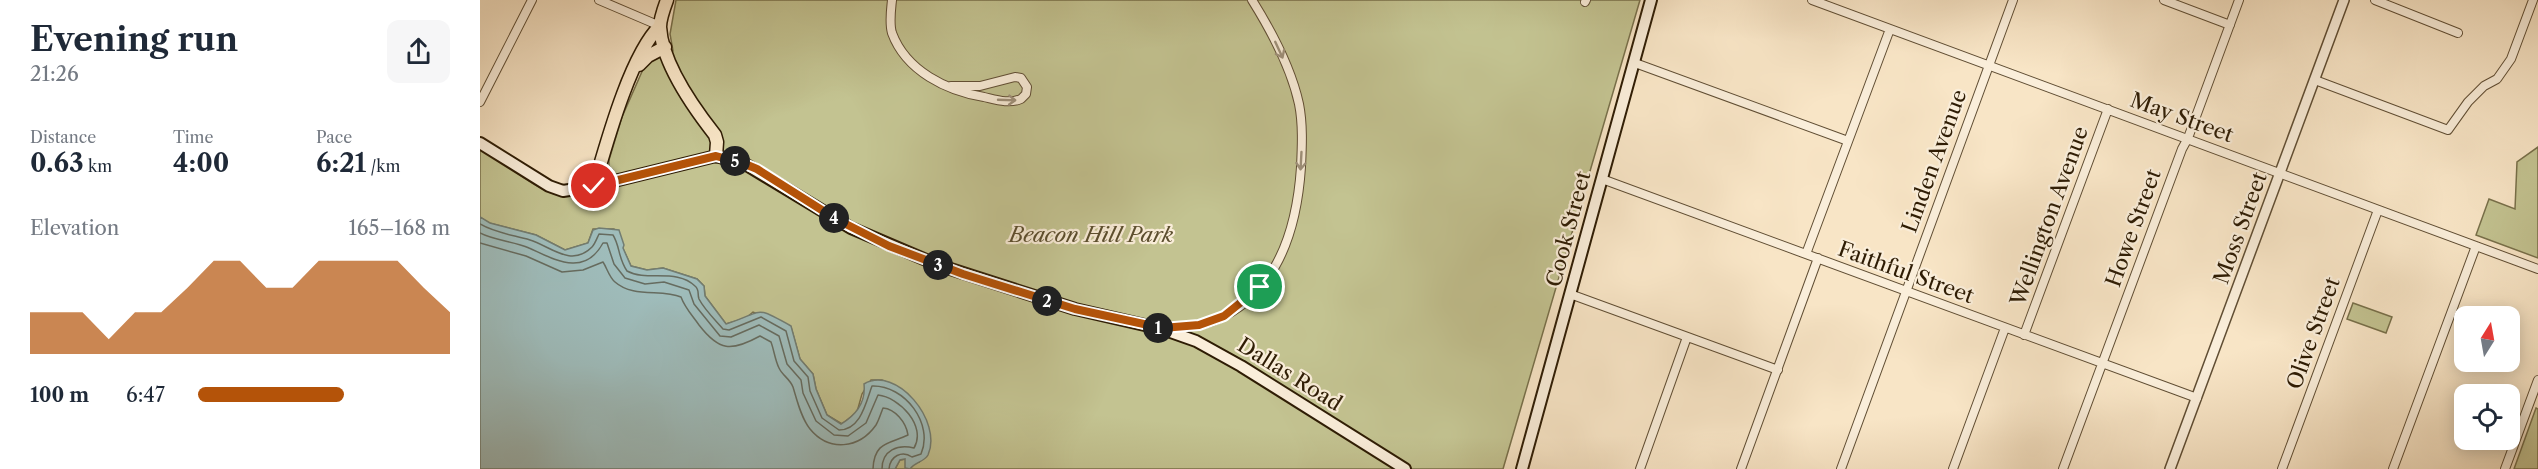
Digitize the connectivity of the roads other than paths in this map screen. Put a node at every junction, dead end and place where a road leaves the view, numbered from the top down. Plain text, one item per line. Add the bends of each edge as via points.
1 (532, 0) edge
2 (599, 0) edge
3 (667, 0) edge
4 (892, 0) edge
5 (1252, 0) edge
6 (1651, 0) edge
7 (1812, 0) edge
8 (2013, 0) edge
9 (2164, 0) edge
10 (2239, 0) edge
11 (2344, 0) edge
12 (2375, 0) edge
13 (2534, 0) edge
14 (2230, 25) junction
15 (660, 26) junction
16 (1890, 29) junction
17 (2458, 33) dead end
18 (665, 47) junction
19 (1635, 63) junction
20 (1989, 65) junction
21 (632, 77) junction
22 (2315, 80) junction
23 (951, 86) junction
24 (480, 102) edge
25 (2108, 109) junction
26 (2188, 138) junction
27 (1848, 141) junction
28 (480, 143) edge
29 (716, 156) junction
30 (2280, 173) junction
31 (1602, 179) junction
32 (594, 186) junction
33 (2378, 210) junction
34 (2476, 246) junction
35 (1806, 254) junction
36 (1818, 258) junction
37 (2538, 269) edge
38 (1906, 290) junction
39 (1570, 294) junction
40 (1162, 328) junction
41 (2005, 328) junction
42 (2024, 335) junction
43 (1687, 337) junction
44 (2103, 364) junction
45 (1778, 370) junction
46 (2538, 380) edge
47 (2197, 398) junction
48 (1405, 469) edge
49 (1522, 469) edge
50 (1640, 469) edge
51 (1741, 469) edge
52 (1841, 469) edge
53 (1953, 469) edge
54 (2063, 469) edge
55 (2170, 469) edge
56 (2282, 469) edge
57 (2393, 469) edge
58 (2505, 469) edge

1 - 24 street
2 - 15 street
3 - 15 main road
4 - 23 street via 892,31 905,56 922,73
5 -> 40 street via 1281,54 1299,103 1299,189 1291,231 1276,266 1254,293 1224,316 1199,325
6 - 19 main road, Cook Street
7 - 16 street, May Street
8 - 20 street, Linden Avenue
9 - 14 street
10 - 14 street, Howe Street
11 - 22 street, Moss Street
12 - 17 street
13 - 22 street via 2511,59 2497,78 2468,102 2448,130
14 - 26 street, Howe Street
15 - 18 main road
15 - 21 main road via 651,35
16 - 20 street, May Street
16 - 27 street
18 - 21 main road via 648,56
18 - 29 main road via 687,97 715,135
19 - 27 street
19 - 31 main road, Cook Street
20 - 25 street, May Street
20 - 38 street, Linden Avenue
21 - 32 main road
22 - 30 street, Moss Street
23 -> 23 street via 966,94 1013,102 1024,97 1027,87 1015,77 981,86
25 - 26 street, May Street
25 - 42 street, Wellington Avenue
26 - 30 street, May Street
26 - 44 street, Howe Street
27 - 35 street
28 - 32 main road, Dallas Road via 557,189 571,191
29 - 32 main road, Dallas Road
29 - 40 main road, Dallas Road via 757,169 851,228 938,265 1075,309
30 - 33 street, May Street
30 - 47 street, Moss Street
31 - 35 street, Faithful Street
31 - 39 main road, Cook Street
33 - 34 street, May Street
33 - 56 street, Olive Street
34 - 37 street, May Street
34 - 57 street
35 - 36 street, Faithful Street
36 - 38 street, Faithful Street
36 - 45 street
38 - 41 street, Faithful Street
38 - 52 street, Linden Avenue
39 - 43 street
39 - 49 main road, Cook Street
40 - 48 main road, Dallas Road via 1216,351
41 - 42 street, Faithful Street
41 - 53 street, Wellington Avenue
42 - 44 street, Faithful Street
43 - 45 street
43 - 50 street
44 - 47 street, Faithful Street
44 - 54 street, Howe Street
45 - 51 street
46 - 58 street
47 - 55 street, Moss Street

